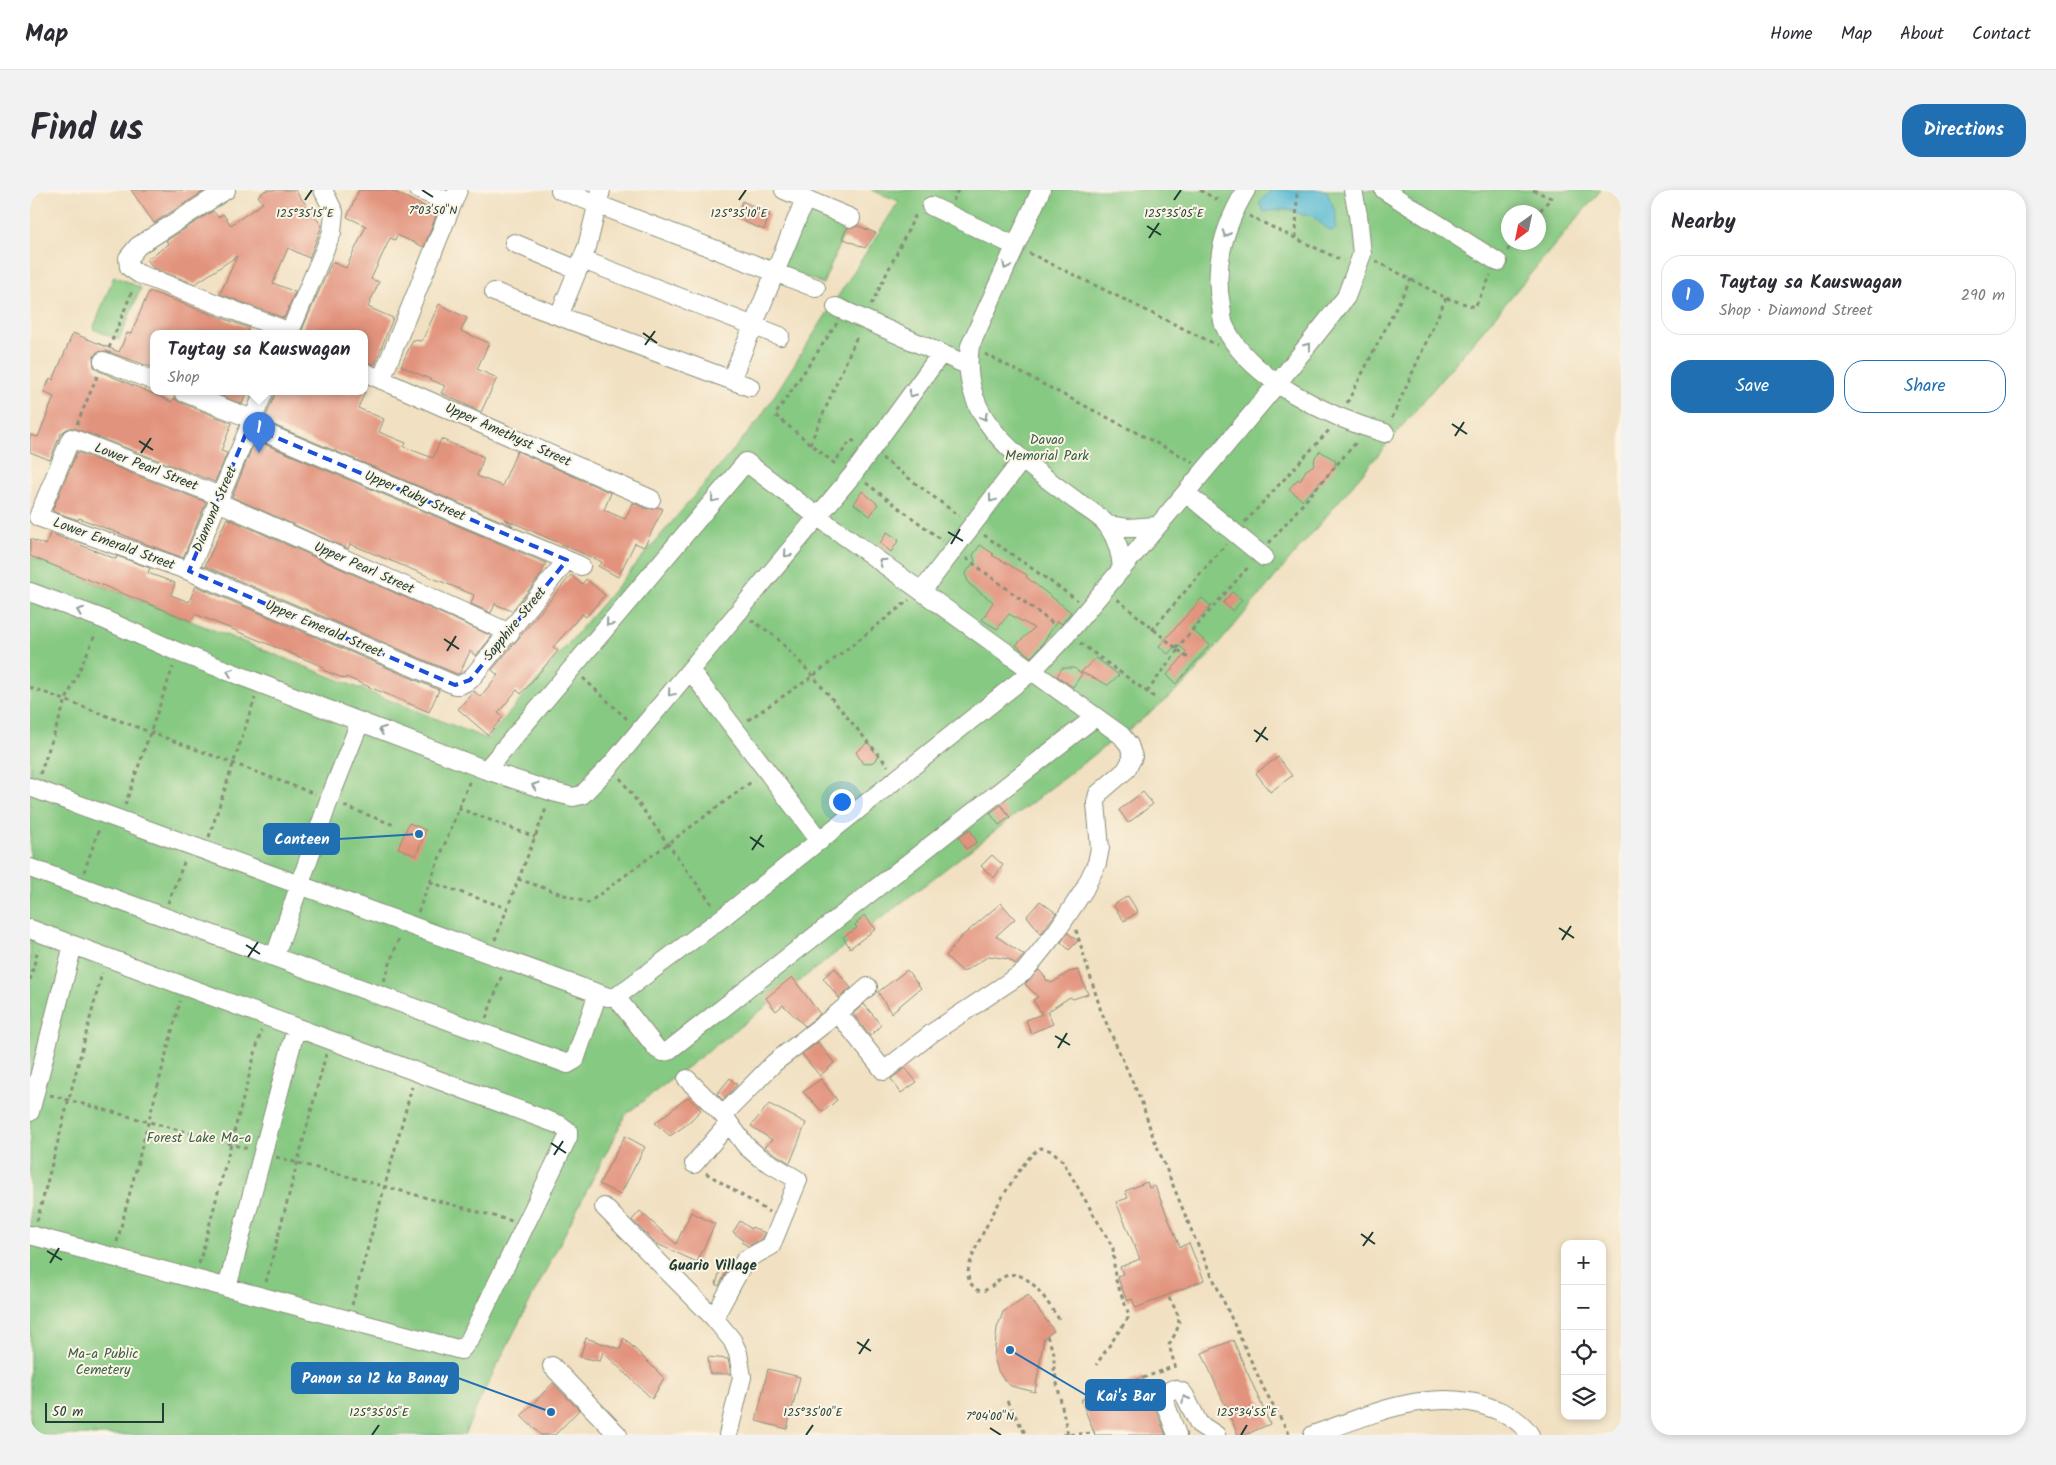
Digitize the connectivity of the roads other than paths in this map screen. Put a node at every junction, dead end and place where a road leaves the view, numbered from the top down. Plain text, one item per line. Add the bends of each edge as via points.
1 (226, 190) edge
2 (323, 190) edge
3 (419, 190) edge
4 (560, 190) edge
5 (784, 190) edge
6 (1041, 190) edge
7 (1246, 190) edge
8 (1353, 190) edge
9 (1384, 190) edge
10 (455, 197) edge
11 (600, 198) edge
12 (805, 198) junction
13 (931, 206) dead end
14 (851, 218) dead end
15 (514, 243) dead end
16 (1015, 246) junction
17 (1498, 262) road end
18 (580, 265) junction
19 (775, 272) junction
20 (816, 288) dead end
21 (494, 292) dead end
22 (841, 309) road end
23 (559, 316) junction
24 (753, 326) junction
25 (282, 330) edge
26 (290, 330) edge
27 (780, 336) dead end
28 (940, 355) junction
29 (967, 365) junction
30 (100, 368) road end
31 (368, 374) edge
32 (150, 380) edge
33 (381, 380) junction
34 (731, 380) junction
35 (1277, 384) junction
36 (750, 387) dead end
37 (190, 395) edge
38 (263, 395) edge
39 (251, 422) junction
40 (1385, 433) road end
41 (1022, 460) junction
42 (1186, 493) junction
43 (219, 499) junction
44 (651, 499) dead end
45 (38, 517) joint
46 (818, 517) junction
47 (1107, 525) junction
48 (1157, 526) junction
49 (1262, 556) road end
50 (574, 563) joint
51 (1122, 569) junction
52 (189, 571) junction
53 (922, 590) junction
54 (30, 592) edge
55 (510, 633) junction
56 (690, 670) junction
57 (1031, 672) junction
58 (460, 685) joint
59 (1095, 717) junction
60 (360, 722) junction
61 (481, 768) junction
62 (32, 788) edge
63 (820, 841) junction
64 (30, 868) edge
65 (299, 884) junction
66 (36, 932) edge
67 (74, 945) junction
68 (275, 956) junction
69 (868, 987) dead end
70 (598, 993) junction
71 (616, 997) junction
72 (838, 1013) junction
73 (296, 1028) junction
74 (687, 1079) dead end
75 (30, 1112) edge
76 (726, 1119) junction
77 (694, 1164) road end
78 (604, 1207) dead end
79 (32, 1235) edge
80 (228, 1288) junction
81 (714, 1318) junction
82 (552, 1366) dead end
83 (618, 1435) edge
84 (728, 1435) edge
85 (1177, 1435) edge
86 (1216, 1435) edge
87 (1313, 1435) edge
88 (1530, 1435) edge

1 - 25 street via 138,246 130,254 133,268
2 - 26 street via 334,212 332,232
3 - 10 street
4 - 11 street
5 - 12 street
6 - 16 street
7 -> 35 street via 1219,252 1217,284 1224,324 1250,362
35 -> 8 street via 1346,296 1362,254
9 - 17 street
10 - 33 street
11 - 18 street
11 - 19 street
12 - 14 street
12 - 19 street
13 - 16 street
15 - 18 street
16 -> 29 street via 970,346
18 - 23 street
18 - 24 street
19 - 20 street
19 - 24 street
21 - 23 street
22 - 28 street
23 - 34 street
24 - 27 street
24 - 34 street
28 - 29 street
28 -> 46 street
29 -> 41 street via 974,399 990,428
30 - 32 street
31 - 33 street, Upper Amethyst Street
33 - 44 street, Upper Amethyst Street
34 - 36 street
35 - 40 street via 1340,417
35 - 42 street
37 - 39 street, Upper Ruby Street
38 - 39 street, Diamond Street
39 - 43 street, Diamond Street
39 - 50 street, Upper Ruby Street
41 - 47 street
41 -> 53 street
42 - 48 street
42 - 49 street
43 - 45 street, Lower Pearl Street via 73,434
43 - 52 street, Diamond Street
43 - 55 street, Upper Pearl Street
45 - 52 street, Lower Emerald Street
53 -> 46 street
46 -> 56 street
46 -> 61 street via 746,462 571,668
47 - 48 street via 1128,528
47 - 51 street via 1117,545
48 - 51 street
50 - 55 street, Sapphire Street
51 - 57 street via 1090,609
52 - 58 street, Upper Emerald Street
53 - 57 street
60 -> 54 street
55 - 58 street, Sapphire Street via 470,680
56 -> 61 street via 582,795 553,792
56 - 63 street
57 - 59 street
57 - 63 street
59 - 71 street via 668,1051 657,1049
59 - 72 street via 1121,735 1133,757 1126,770 1098,794 1100,848 1096,863 1084,890 1044,949 1024,972 932,1033 884,1071
61 -> 60 street
60 - 65 street
62 - 65 street
63 - 71 street
64 - 68 street
65 - 68 street
65 - 70 street
66 - 67 street
67 - 73 street
67 - 75 street
68 - 70 street via 568,1064 572,1063
69 - 72 street
70 - 71 street
72 - 76 street via 774,1063
73 - 80 street
73 - 80 street via 565,1127 567,1143 464,1348 458,1350
74 - 76 street
76 - 77 street
76 - 81 street via 746,1146 798,1180 771,1246 745,1260
78 - 81 street
79 - 80 street
81 - 84 street via 732,1340 742,1366 740,1390
82 - 83 street
86 -> 85 street via 1199,1424 1185,1396 1173,1389 1165,1394 1164,1400
87 - 88 street via 1409,1403 1440,1399 1483,1404 1506,1414 1526,1428

